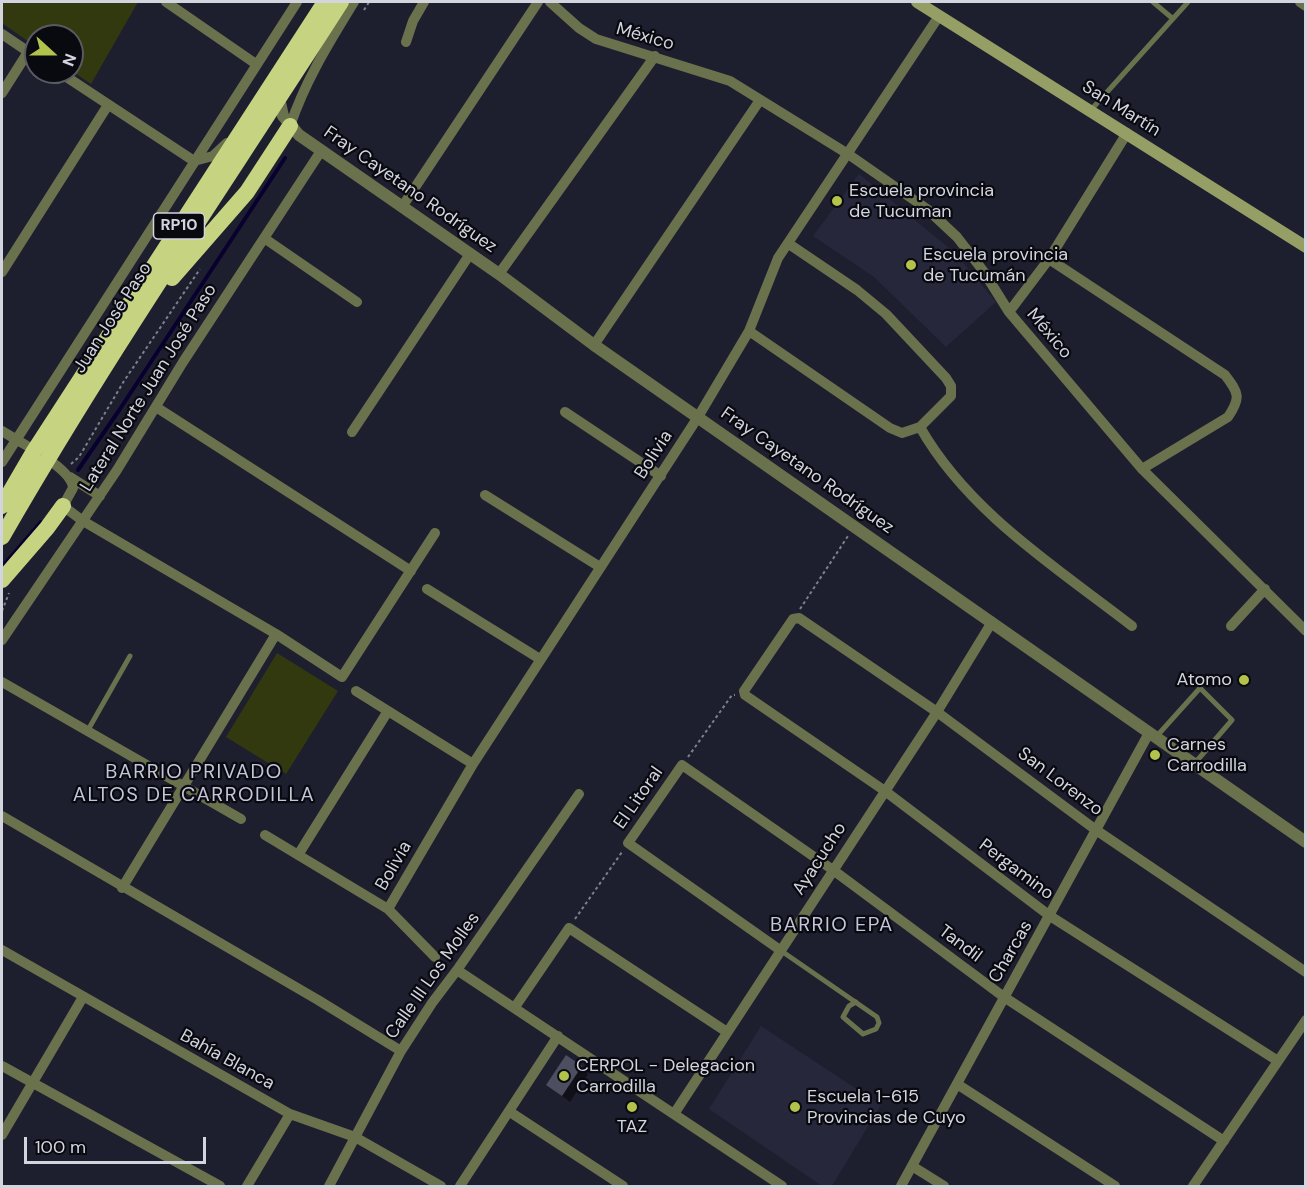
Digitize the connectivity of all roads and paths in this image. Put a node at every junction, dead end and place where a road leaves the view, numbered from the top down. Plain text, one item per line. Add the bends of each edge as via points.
1 (168, 2) edge
2 (297, 2) edge
3 (325, 2) edge
4 (340, 2) edge
5 (354, 2) edge
6 (369, 2) edge
7 (424, 2) edge
8 (538, 2) edge
9 (550, 2) edge
10 (916, 2) edge
11 (1153, 2) edge
12 (1188, 2) edge
13 (1300, 2) edge
14 (1305, 6) edge
15 (363, 11) dead end
16 (939, 16) junction
17 (1172, 18) junction
18 (2, 34) edge
19 (406, 42) dead end
20 (24, 49) edge
21 (655, 56) junction
22 (24, 64) edge
23 (256, 64) junction
24 (77, 84) edge
25 (2, 93) edge
26 (279, 98) junction
27 (760, 100) junction
28 (108, 105) junction
29 (256, 107) junction
30 (1090, 111) junction
31 (290, 126) junction
32 (1127, 133) junction
33 (321, 151) junction
34 (848, 154) junction
35 (194, 161) junction
36 (402, 207) junction
37 (264, 238) junction
38 (789, 244) junction
39 (1305, 247) edge
40 (470, 254) junction
41 (1048, 259) junction
42 (204, 263) dead end
43 (2, 272) edge
44 (499, 274) junction
45 (357, 302) dead end
46 (1009, 312) junction
47 (749, 331) junction
48 (123, 337) junction
49 (594, 345) junction
50 (156, 407) junction
51 (565, 412) dead end
52 (698, 417) junction
53 (920, 427) junction
54 (2, 431) edge
55 (352, 432) dead end
56 (16, 440) junction
57 (40, 455) junction
58 (2, 462) edge
59 (1142, 469) junction
60 (65, 473) junction
61 (661, 476) junction
62 (485, 495) dead end
63 (100, 496) junction
64 (2, 506) edge
65 (63, 506) junction
66 (83, 521) junction
67 (855, 526) junction
68 (435, 533) dead end
69 (2, 537) edge
70 (600, 567) junction
71 (411, 571) junction
72 (2, 580) edge
73 (427, 589) dead end
74 (1265, 589) junction
75 (794, 618) junction
76 (992, 622) junction
77 (1132, 626) dead end
78 (1231, 626) dead end
79 (1305, 631) edge
80 (276, 634) junction
81 (2, 640) edge
82 (130, 656) dead end
83 (540, 659) junction
84 (2, 682) edge
85 (356, 691) dead end
86 (744, 693) junction
87 (388, 711) junction
88 (937, 712) junction
89 (87, 732) junction
90 (1152, 735) junction
91 (473, 764) junction
92 (1194, 764) junction
93 (682, 765) junction
94 (183, 788) junction
95 (885, 791) junction
96 (579, 794) dead end
97 (2, 816) edge
98 (241, 819) dead end
99 (1096, 830) junction
100 (265, 835) dead end
101 (1305, 842) edge
102 (628, 843) junction
103 (298, 855) junction
104 (832, 870) junction
105 (122, 888) junction
106 (388, 909) junction
107 (1050, 916) junction
108 (569, 928) junction
109 (2, 950) edge
110 (780, 950) junction
111 (435, 957) dead end
112 (457, 970) junction
113 (1305, 972) edge
114 (82, 997) junction
115 (1004, 997) junction
116 (856, 1002) junction
117 (515, 1007) junction
118 (1305, 1020) edge
119 (727, 1032) junction
120 (558, 1036) junction
121 (401, 1051) junction
122 (1278, 1061) junction
123 (2, 1066) edge
124 (31, 1083) junction
125 (957, 1084) junction
126 (510, 1112) junction
127 (290, 1114) junction
128 (675, 1114) junction
129 (2, 1135) edge
130 (355, 1137) junction
131 (1224, 1141) junction
132 (912, 1166) junction
133 (1195, 1183) edge
134 (220, 1186) edge
135 (247, 1186) edge
136 (329, 1186) edge
137 (441, 1186) edge
138 (460, 1186) edge
139 (623, 1186) edge
140 (782, 1186) edge
141 (901, 1186) edge
142 (944, 1186) edge
143 (1115, 1186) edge
144 (1208, 1186) edge

1 - 23 street
2 - 23 street
3 - 29 highway, Juan José Paso / RP10
4 - 26 highway, Juan José Paso / RP10
5 - 31 street via 309,77
6 - 15 path
7 - 19 street
8 - 36 street
9 - 21 street, México via 596,39
10 - 16 main road, San Martín
11 - 17 lane
12 - 17 lane
13 - 14 street
16 - 30 main road, San Martín
16 - 34 street, Bolivia
17 - 30 lane
18 - 20 street
21 - 27 street, México via 730,81
21 - 44 street
22 - 25 street
23 - 35 street
24 - 28 street
26 - 31 street
26 - 48 highway, Juan José Paso / RP10
27 - 34 street, México
27 - 49 street
28 - 35 street
28 - 43 street
29 - 35 street via 220,150
29 - 57 highway, Juan José Paso / RP10
30 - 32 main road, San Martín
31 - 33 street, Fray Cayetano Rodríguez
31 - 48 highway via 247,192
32 - 39 main road, San Martín
32 - 41 street
33 - 36 street, Fray Cayetano Rodríguez
33 - 37 street, Lateral Norte Juan José Paso
34 - 38 street, Bolivia
34 - 46 street, México via 927,209 957,237
35 - 56 street
36 - 40 street, Fray Cayetano Rodríguez
37 - 45 street
37 - 50 street, Lateral Norte Juan José Paso
38 - 47 street, Bolivia via 778,258
38 - 53 street via 886,314 946,378 951,396
40 - 44 street, Fray Cayetano Rodríguez
40 - 55 street
41 - 46 street
41 - 59 street via 1225,375 1237,391 1237,404 1228,417
42 - 60 path
44 - 49 street, Fray Cayetano Rodríguez
46 - 59 street, México
47 - 52 street, Bolivia
47 - 53 street via 890,428 902,433
48 - 57 highway, Juan José Paso / RP10
49 - 52 street, Fray Cayetano Rodríguez
50 - 63 street, Lateral Norte Juan José Paso
50 - 71 street
51 - 61 street
52 - 61 street, Bolivia
52 - 67 street, Fray Cayetano Rodríguez
53 - 77 street via 935,453 986,512
54 - 56 street
56 - 57 street
56 - 58 street
57 - 60 street
57 - 64 highway, Juan José Paso / RP10
57 - 69 highway, Juan José Paso / RP10
59 - 74 street, México
60 - 63 street
60 - 65 street via 73,488
61 - 70 street, Bolivia
62 - 70 street
63 - 66 street, Lateral Norte Juan José Paso
65 - 66 street
65 - 72 highway
66 - 80 street
66 - 81 street, Lateral Norte Juan José Paso
67 - 75 path
67 - 76 street, Fray Cayetano Rodríguez
68 - 71 street
70 - 83 street, Bolivia
71 - 80 street via 342,677
73 - 83 street
74 - 78 street
74 - 79 street, México
75 - 86 street
75 - 88 street, San Lorenzo
76 - 88 street, Ayacucho
76 - 90 street, Fray Cayetano Rodríguez
80 - 94 street
82 - 89 lane
83 - 91 street, Bolivia
84 - 89 street
85 - 87 street
86 - 93 path, El Litoral via 732,696
86 - 95 street, Pergamino
87 - 91 street
87 - 103 street
88 - 95 street, Ayacucho
88 - 99 street, San Lorenzo
89 - 94 street
90 - 92 street, Fray Cayetano Rodríguez
90 - 92 lane via 1200,688 1232,720
90 - 99 street, Charcas
91 - 106 street, Bolivia
92 - 101 street, Fray Cayetano Rodríguez
93 - 102 street, El Litoral
93 - 104 street, Tandil
94 - 98 street
94 - 105 street
95 - 104 street, Ayacucho
95 - 107 street, Pergamino
96 - 112 street, Calle III Los Molles
97 - 105 street
99 - 107 street, Charcas
99 - 113 street, San Lorenzo
100 - 103 street
102 - 108 path, El Litoral
102 - 110 street
103 - 106 street
104 - 110 street, Ayacucho
104 - 115 street, Tandil
105 - 121 street
106 - 111 street
107 - 115 street, Charcas
107 - 122 street, Pergamino
108 - 117 street
108 - 119 street
109 - 114 street, Bahía Blanca
110 - 116 lane
110 - 119 street, Ayacucho
112 - 117 street
112 - 121 street, Calle III Los Molles
114 - 124 street
114 - 127 street, Bahía Blanca
115 - 125 street, Charcas
115 - 131 street, Tandil
116 - 116 lane via 843,1017 863,1034 870,1033 876,1029 878,1017
117 - 120 street
118 - 122 street
119 - 128 street, Ayacucho
120 - 126 street
120 - 128 street
121 - 130 street, Calle III Los Molles
122 - 131 street
123 - 124 street
124 - 129 street
124 - 134 street
125 - 132 street, Charcas
125 - 143 street
126 - 138 street
126 - 139 street
127 - 130 street, Bahía Blanca
127 - 135 street
128 - 140 street
130 - 136 street, Calle III Los Molles
130 - 137 street, Bahía Blanca
131 - 133 street
132 - 141 street, Charcas
132 - 142 street
133 - 144 street

